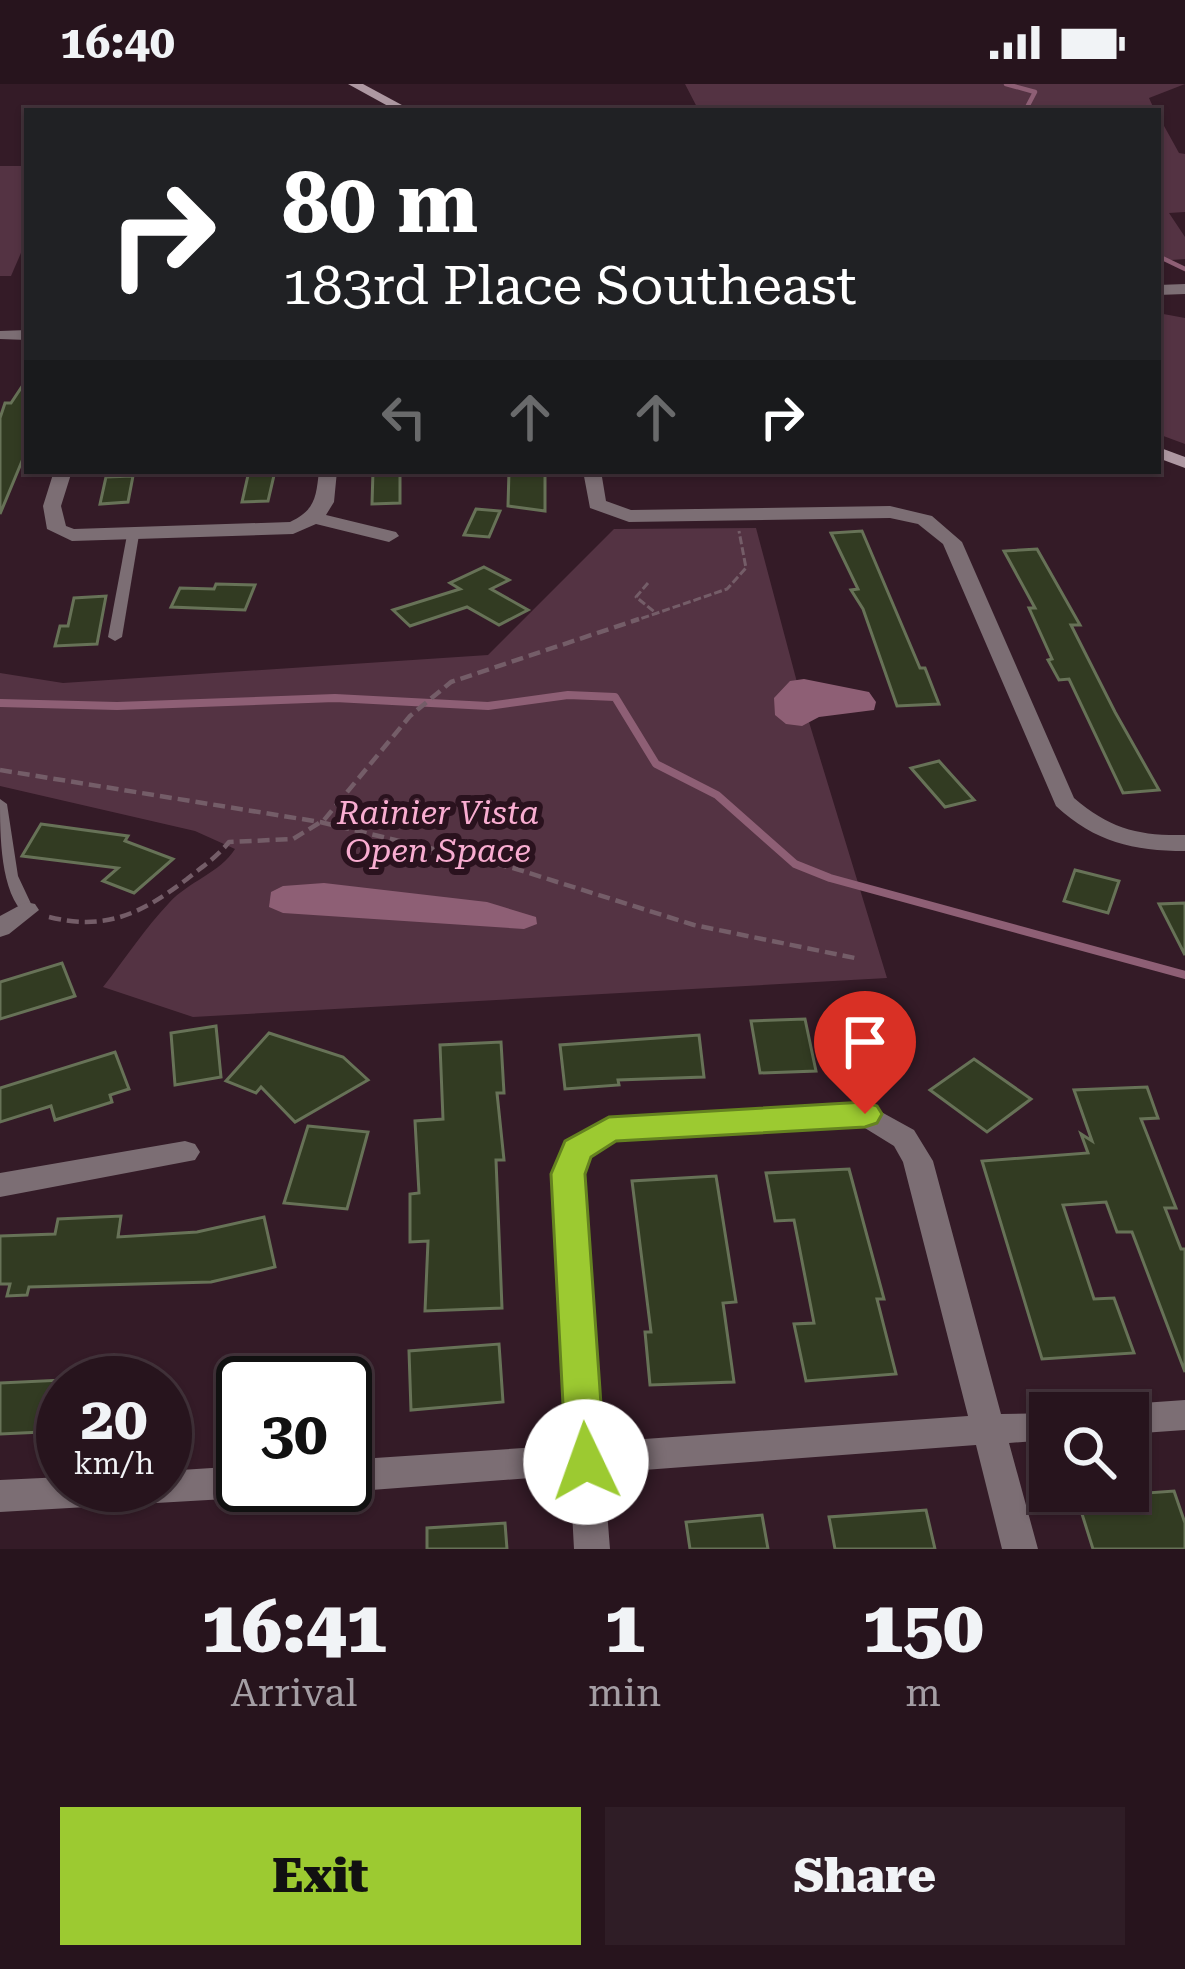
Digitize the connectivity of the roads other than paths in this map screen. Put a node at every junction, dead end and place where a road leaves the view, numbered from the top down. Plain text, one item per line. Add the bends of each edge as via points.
1 (354, 84) edge
2 (400, 108) edge
3 (61, 474) edge
4 (328, 474) edge
5 (592, 474) edge
6 (314, 518) junction
7 (133, 535) junction
8 (389, 536) dead end
9 (115, 637) dead end
10 (0, 804) edge
11 (1185, 843) edge
12 (26, 910) joint
13 (0, 928) edge
14 (184, 1152) dead end
15 (0, 1185) edge
16 (1185, 1415) edge
17 (1149, 1418) edge
18 (1029, 1426) edge
19 (989, 1429) junction
20 (586, 1462) junction
21 (372, 1474) edge
22 (216, 1484) edge
23 (0, 1496) edge
24 (592, 1549) edge
25 (1021, 1549) edge

1 - 2 street
3 - 7 street via 52,506 57,530
4 - 6 street
5 - 11 street via 597,504 629,516 890,512 934,522 952,542 1064,801 1095,830 1145,844
6 - 7 street via 293,528
6 - 8 street
7 - 9 lane
10 - 12 lane via 10,876
12 - 13 street
14 - 15 street
16 - 17 street
18 - 19 street
19 - 20 street
19 - 20 street via 918,1161 891,1127 865,1114 609,1130 577,1150 568,1174
19 - 25 street
20 - 21 street
20 - 24 street
22 - 23 street

